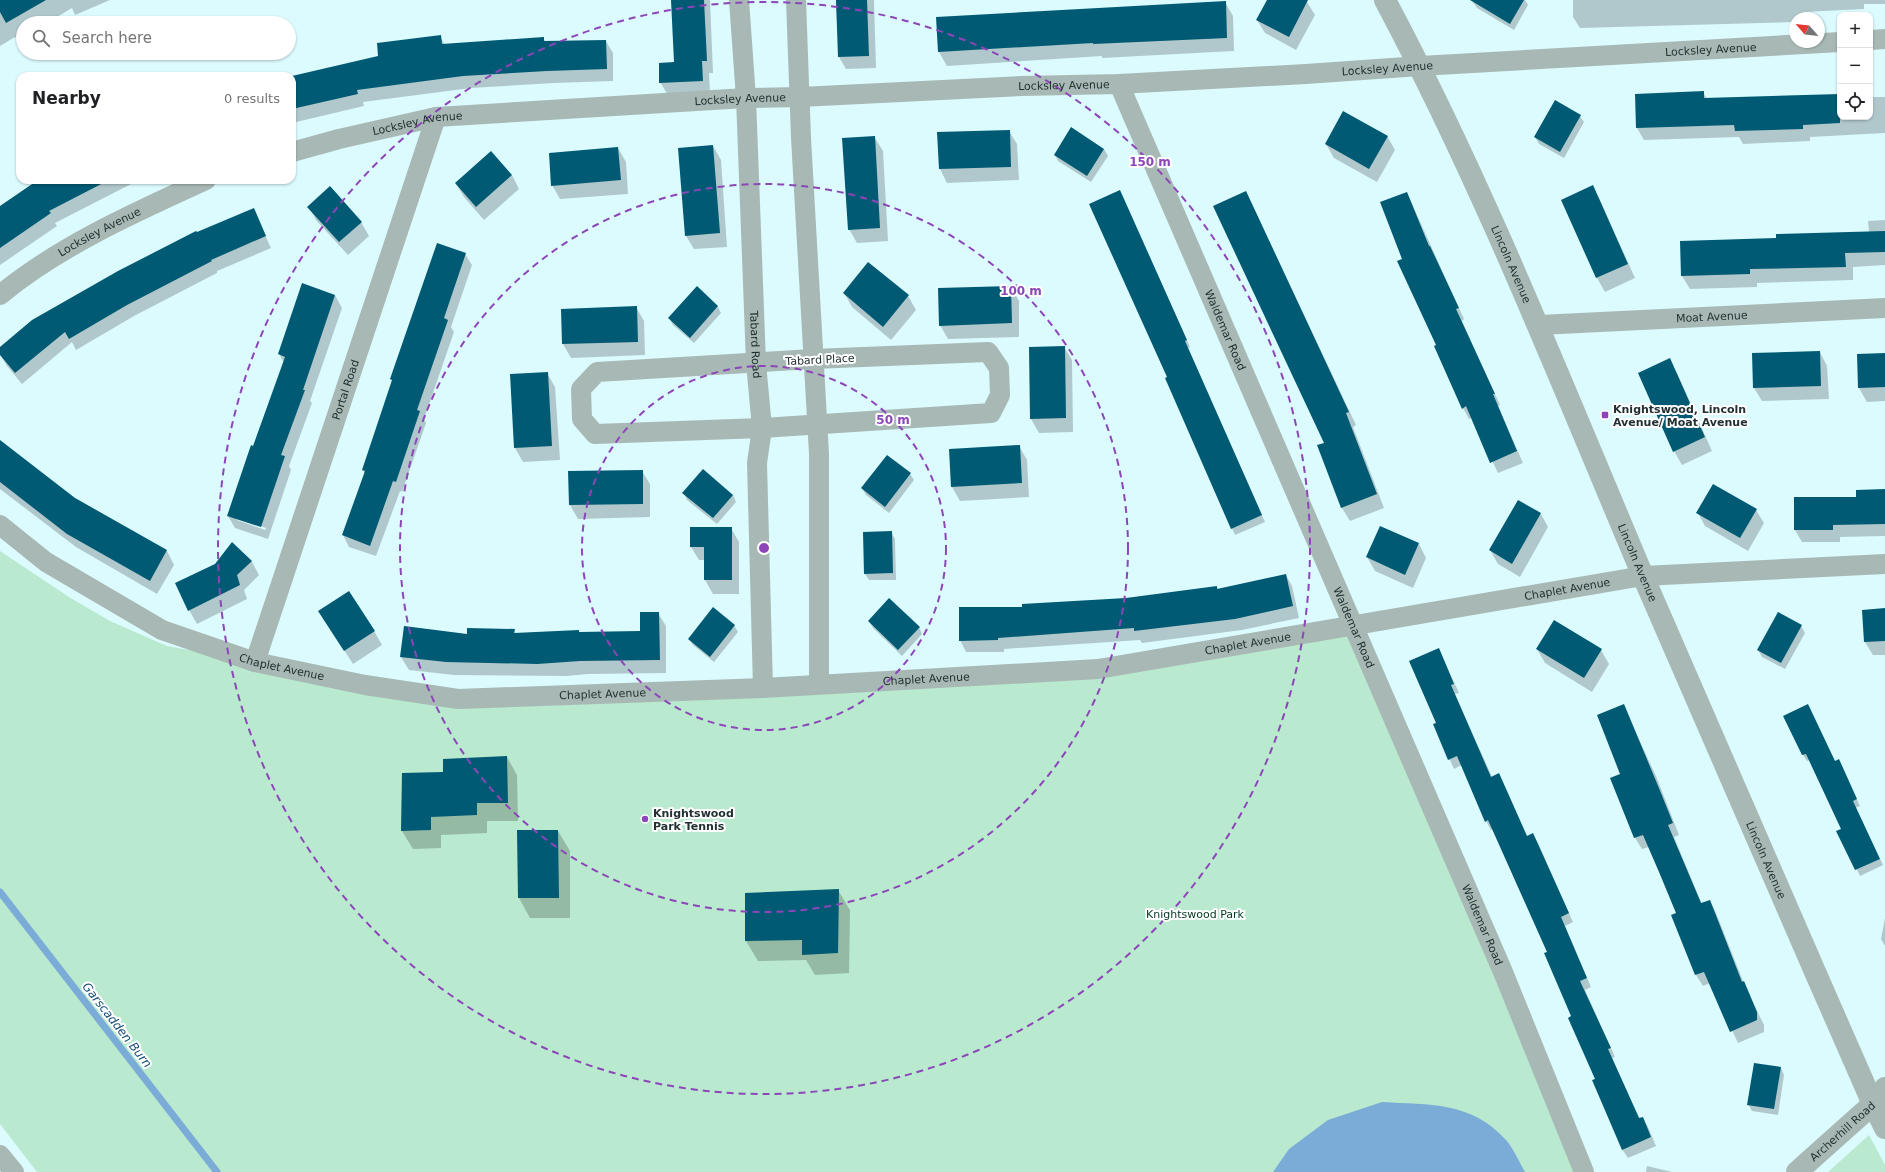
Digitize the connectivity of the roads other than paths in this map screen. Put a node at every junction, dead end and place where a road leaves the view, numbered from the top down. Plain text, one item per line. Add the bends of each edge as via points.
1 (739, 0) edge
2 (796, 0) edge
3 (1385, 0) edge
4 (1885, 39) edge
5 (1873, 40) edge
6 (1837, 42) edge
7 (1420, 66) junction
8 (1119, 84) junction
9 (800, 97) junction
10 (746, 98) junction
11 (436, 117) junction
12 (296, 151) edge
13 (197, 184) edge
14 (0, 296) edge
15 (1885, 308) edge
16 (1539, 325) junction
17 (813, 359) junction
18 (756, 363) junction
19 (817, 424) junction
20 (762, 428) junction
21 (0, 526) edge
22 (1885, 564) edge
23 (1643, 576) junction
24 (1352, 625) junction
25 (255, 662) junction
26 (819, 684) junction
27 (764, 688) junction
28 (1879, 1096) edge
29 (1885, 1128) edge
30 (0, 1155) edge
31 (14, 1172) edge
32 (1584, 1172) edge
33 (1797, 1172) edge

1 - 10 street, Tabard Road
2 - 9 street
3 - 7 street, Lincoln Avenue
4 - 5 street
6 - 7 street, Locksley Avenue
7 - 8 street, Locksley Avenue
7 - 16 street, Lincoln Avenue
8 - 9 street, Locksley Avenue
8 - 24 street, Waldemar Road
9 - 10 street, Locksley Avenue
9 - 17 street
10 - 11 street, Locksley Avenue
10 - 18 street, Tabard Road
11 - 12 street, Locksley Avenue
11 - 25 street, Portal Road
13 - 14 street, Locksley Avenue via 116,221 22,276
15 - 16 street, Moat Avenue
16 - 23 street, Lincoln Avenue
17 - 18 street, Tabard Place
17 - 19 street
17 - 19 street, Tabard Place via 988,352 999,368 1000,395 991,413
18 - 20 street, Tabard Road
18 - 20 street, Tabard Place via 596,372 581,389 582,420 596,434
19 - 20 street, Tabard Place
19 - 26 street
20 - 27 street, Tabard Road via 757,463
21 - 25 street, Chaplet Avenue via 46,562 162,630
22 - 23 street, Chaplet Avenue
23 - 24 street, Chaplet Avenue
23 - 28 street, Lincoln Avenue
24 - 26 street, Chaplet Avenue via 1098,669
24 - 32 street, Waldemar Road via 1503,972
25 - 27 street, Chaplet Avenue via 365,685 458,699
26 - 27 street, Chaplet Avenue
28 - 29 street, Lincoln Avenue
28 - 33 street, Archerhill Road
30 - 31 street

